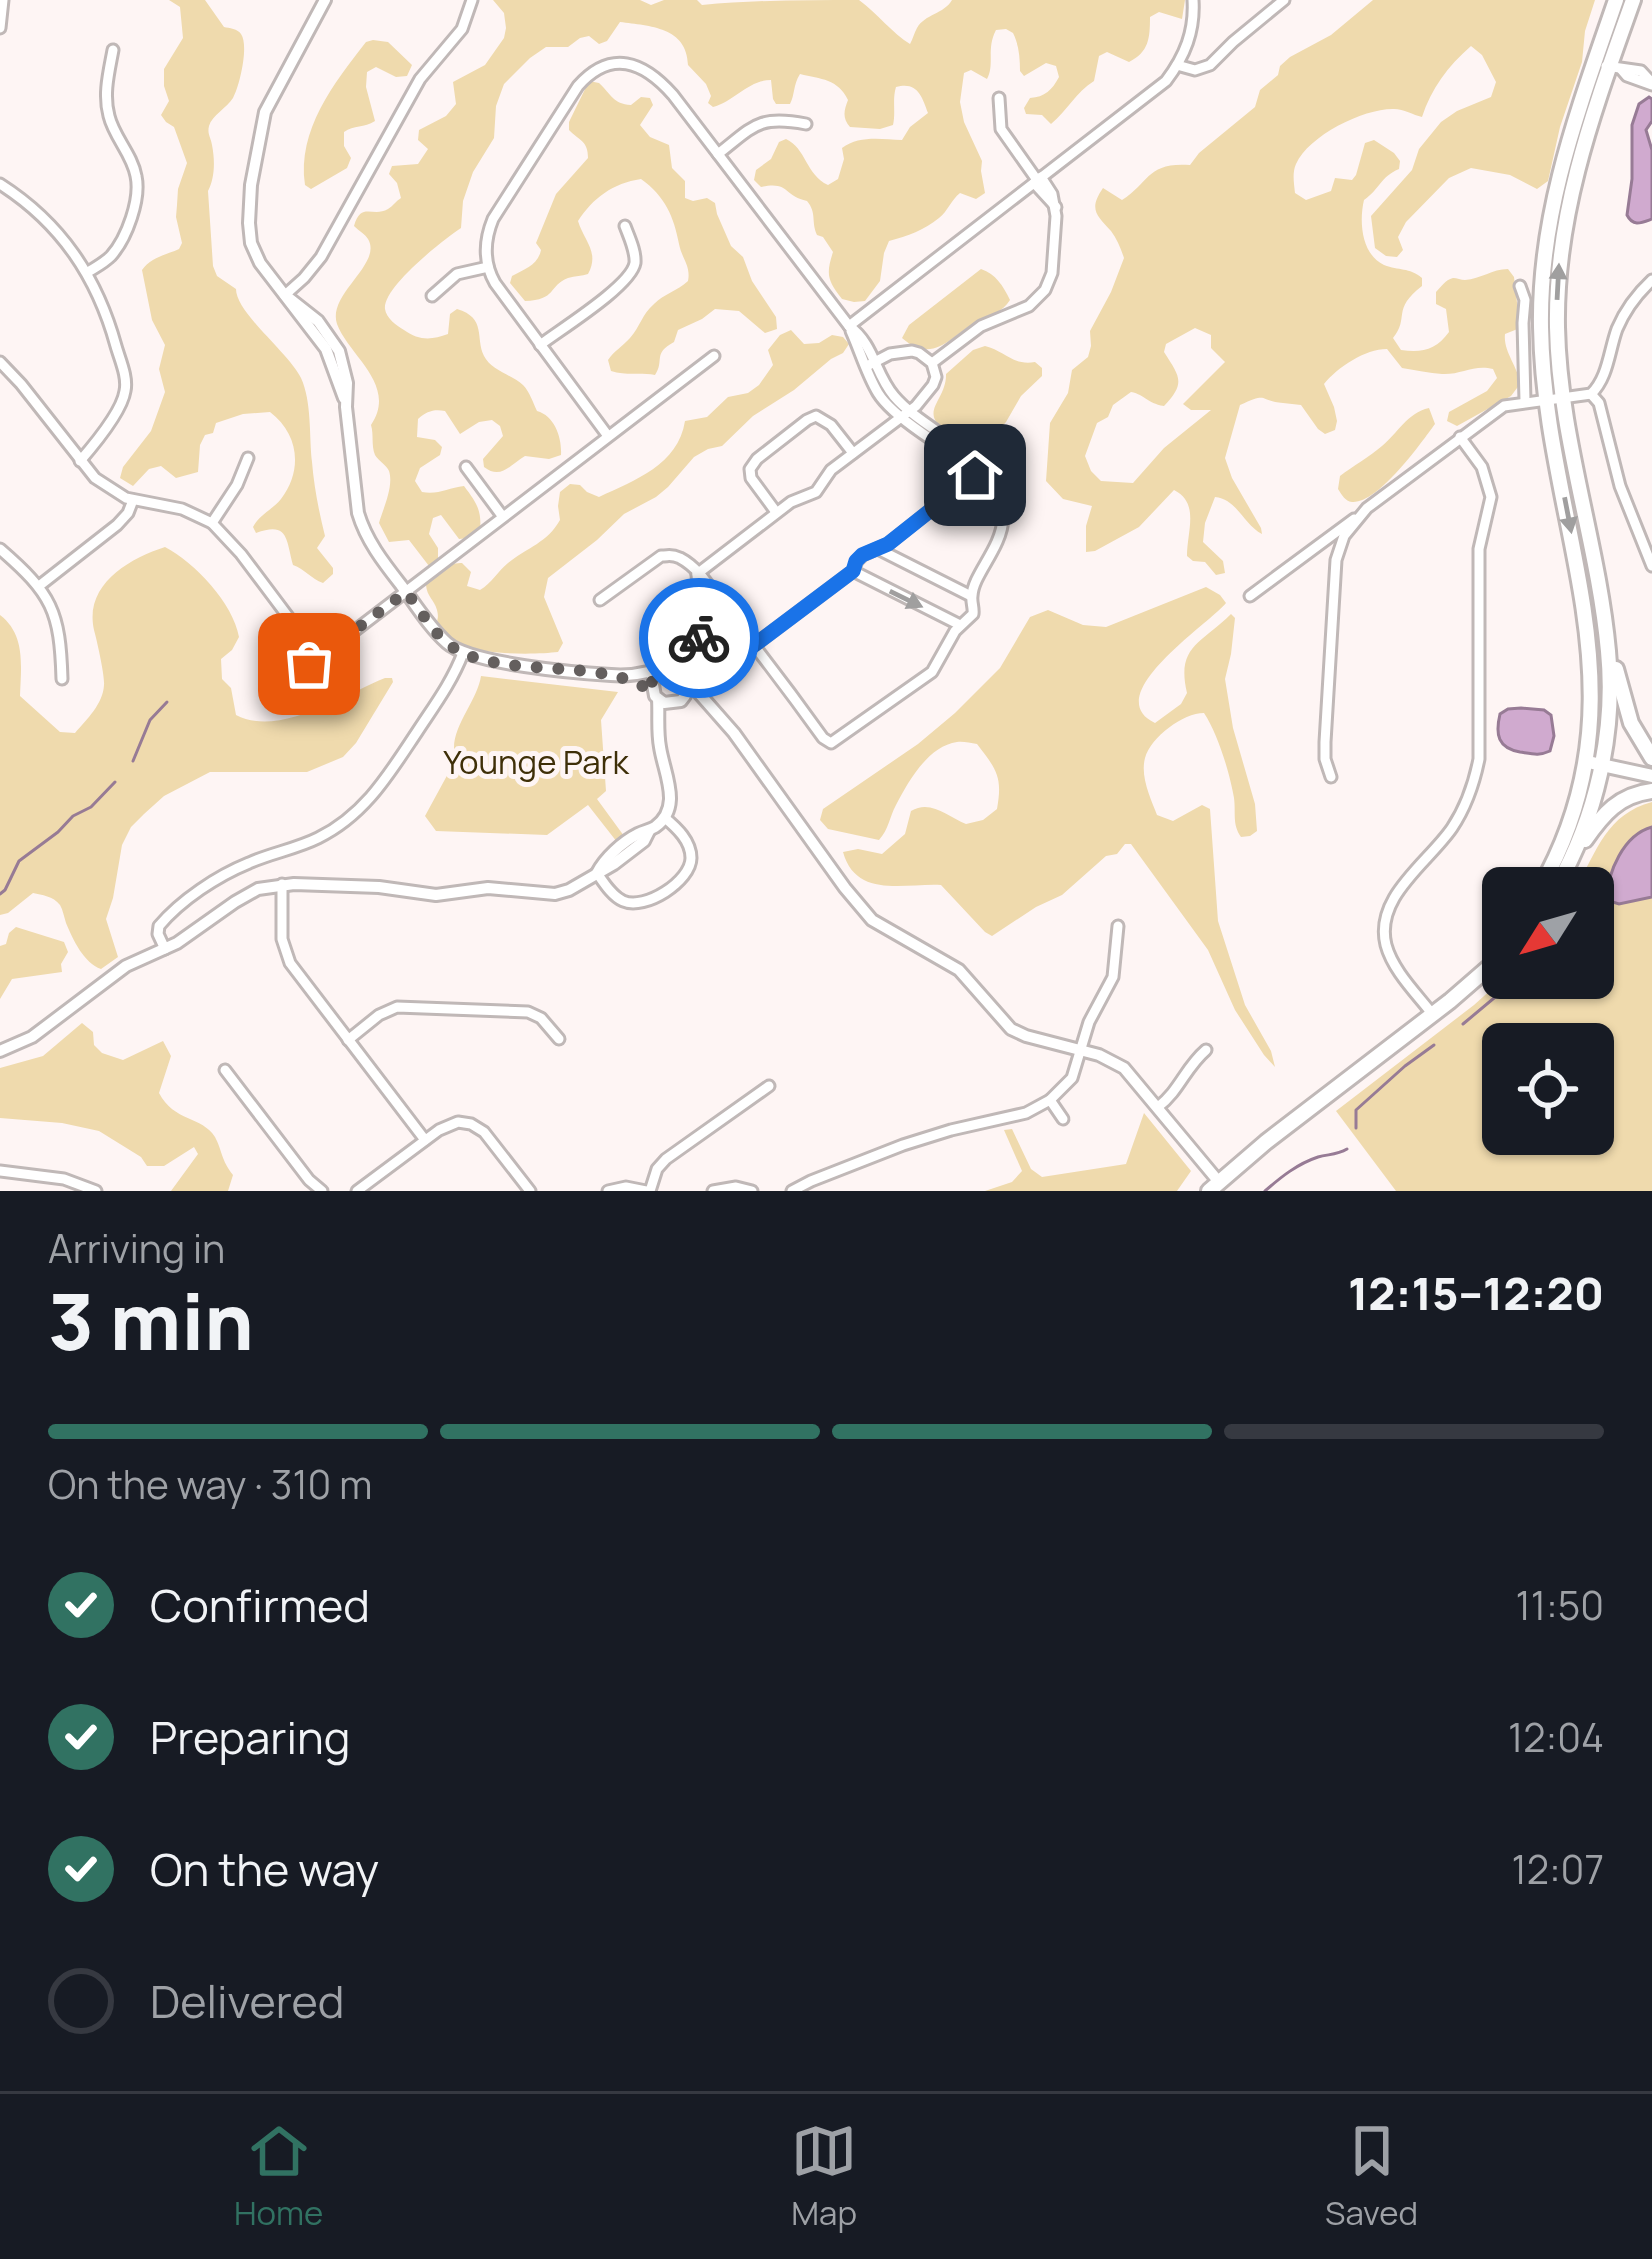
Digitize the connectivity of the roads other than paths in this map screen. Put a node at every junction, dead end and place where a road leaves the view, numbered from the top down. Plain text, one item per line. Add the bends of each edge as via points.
1 (3, 0) edge
2 (325, 0) edge
3 (472, 0) edge
4 (1193, 0) edge
5 (1285, 0) edge
6 (1616, 0) edge
7 (1633, 0) edge
8 (0, 25) edge
9 (113, 50) dead end
10 (1177, 65) junction
11 (1608, 66) junction
12 (1652, 84) edge
13 (999, 98) dead end
14 (806, 124) dead end
15 (718, 154) junction
16 (1037, 180) junction
17 (0, 184) edge
18 (625, 226) dead end
19 (488, 266) junction
20 (88, 272) junction
21 (1652, 280) edge
22 (1520, 286) dead end
23 (285, 295) junction
24 (432, 296) dead end
25 (849, 326) junction
26 (541, 345) junction
27 (714, 356) dead end
28 (0, 362) edge
29 (871, 363) junction
30 (932, 363) junction
31 (1591, 394) junction
32 (1555, 399) junction
33 (1525, 401) junction
34 (906, 414) junction
35 (608, 436) junction
36 (1460, 437) junction
37 (853, 453) junction
38 (248, 458) dead end
39 (80, 461) junction
40 (466, 467) dead end
41 (982, 470) junction
42 (134, 500) junction
43 (776, 512) junction
44 (1358, 516) junction
45 (503, 517) junction
46 (212, 523) junction
47 (0, 549) edge
48 (878, 549) junction
49 (1652, 566) edge
50 (853, 571) junction
51 (697, 574) junction
52 (39, 586) junction
53 (406, 592) junction
54 (971, 596) junction
55 (1250, 596) dead end
56 (600, 600) dead end
57 (720, 615) junction
58 (960, 625) junction
59 (1606, 634) junction
60 (753, 646) junction
61 (463, 653) junction
62 (319, 658) junction
63 (661, 667) junction
64 (270, 675) dead end
65 (614, 676) junction
66 (62, 679) dead end
67 (690, 680) junction
68 (655, 695) junction
69 (679, 702) junction
70 (717, 712) junction
71 (659, 722) junction
72 (1652, 758) edge
73 (1595, 763) junction
74 (1652, 776) edge
75 (1331, 777) dead end
76 (1652, 791) edge
77 (665, 818) junction
78 (1572, 860) junction
79 (1550, 867) edge
80 (1568, 867) edge
81 (596, 873) junction
82 (282, 884) junction
83 (1118, 926) dead end
84 (165, 949) junction
85 (1482, 973) edge
86 (1433, 1015) junction
87 (559, 1039) dead end
88 (348, 1040) junction
89 (1206, 1049) dead end
90 (1080, 1050) junction
91 (0, 1051) edge
92 (225, 1070) dead end
93 (769, 1086) dead end
94 (1050, 1100) junction
95 (1158, 1107) junction
96 (1063, 1119) dead end
97 (425, 1141) junction
98 (0, 1171) edge
99 (1214, 1186) edge
100 (96, 1191) edge
101 (322, 1191) edge
102 (357, 1191) edge
103 (530, 1191) edge
104 (608, 1191) edge
105 (648, 1191) edge
106 (712, 1191) edge
107 (752, 1191) edge
108 (792, 1191) edge

1 - 8 street
2 - 23 street via 265,112 251,185 251,243
3 - 23 street via 462,29 420,79 321,256
4 - 10 street
5 - 10 street via 1210,65
6 - 11 main road
7 - 11 main road
9 - 20 street via 107,111 137,189 116,250
10 - 16 street
11 - 12 street via 1641,71
11 - 32 main road via 1560,167 1545,243 1540,321
13 - 16 street via 1000,129
14 - 15 street via 764,121
15 - 19 street via 642,69 596,69 494,219
15 - 25 street
16 - 25 street
16 - 30 street via 1055,207 1046,290
17 - 20 street via 44,218
18 - 26 street via 631,273
19 - 24 street via 457,274
19 - 26 street
20 - 39 street via 126,386
21 - 31 street via 1624,314
22 - 33 street
23 - 53 street via 326,349 346,407 362,526
25 - 29 street
26 - 35 street
27 - 35 street
28 - 39 street
29 - 30 street via 912,351
29 - 34 street via 875,389
30 - 34 street via 933,386
31 - 32 street
31 - 49 street
32 - 33 street
32 - 59 main road
32 -> 73 main road via 1590,640
33 - 36 street via 1496,410
34 - 37 street
34 - 41 street
35 - 45 street
36 - 44 street
36 - 86 street via 1491,497 1478,549 1479,759 1453,827 1396,896 1385,922 1391,957
37 - 43 street via 816,492
37 - 43 street via 817,416 757,458 751,478
38 - 46 street
39 - 42 street
40 - 45 street
41 - 48 street
41 - 54 street via 999,494 1003,523
42 - 46 street
42 - 52 street via 117,525
43 - 51 street
44 - 55 street
44 - 75 street via 1334,576 1324,742
45 - 53 street
46 - 62 street
47 - 52 street
48 - 50 street via 862,555
48 - 54 street
50 -> 58 street
50 - 60 street
51 - 56 street via 681,559 661,556
51 - 57 street
52 - 66 street via 58,622
53 - 61 street
53 - 62 street
54 - 58 street via 974,614
57 - 60 street
57 - 63 street via 699,623
57 - 67 street via 691,651
58 - 60 street via 932,672 831,743
59 - 72 main road via 1631,723
59 - 73 main road via 1609,704
61 - 65 street
61 - 84 street via 365,805 318,838 208,886 158,926
62 - 64 street
63 - 65 street
63 - 67 street via 676,665
63 - 68 street via 652,679
65 - 68 street
67 - 69 street
67 - 70 street
68 - 69 street
68 - 71 street
69 - 70 street
69 - 71 street
70 - 90 street via 872,920 959,970 1011,1029
71 - 77 street via 671,801
73 - 74 main road
73 - 78 main road via 1592,803
73 - 79 main road
76 - 78 main road via 1613,805
77 - 81 street
77 - 81 street via 692,855 680,880 632,904
78 - 80 main road
81 - 82 street via 549,895
82 - 84 street via 240,898
82 - 88 street via 286,956
83 - 90 street via 1114,977
84 - 91 street via 126,966 32,1037
85 - 86 main road
86 - 99 main road
87 - 88 street via 528,1012 410,1006 383,1012
88 - 97 street
89 - 95 street
90 - 94 street via 1072,1078
90 - 95 street via 1124,1068
92 - 101 street
93 - 105 street via 667,1159
94 - 96 street
94 - 108 street
95 - 99 street
97 - 102 street
97 - 103 street via 452,1124 478,1127
98 - 100 street
104 - 105 street
106 - 107 street

